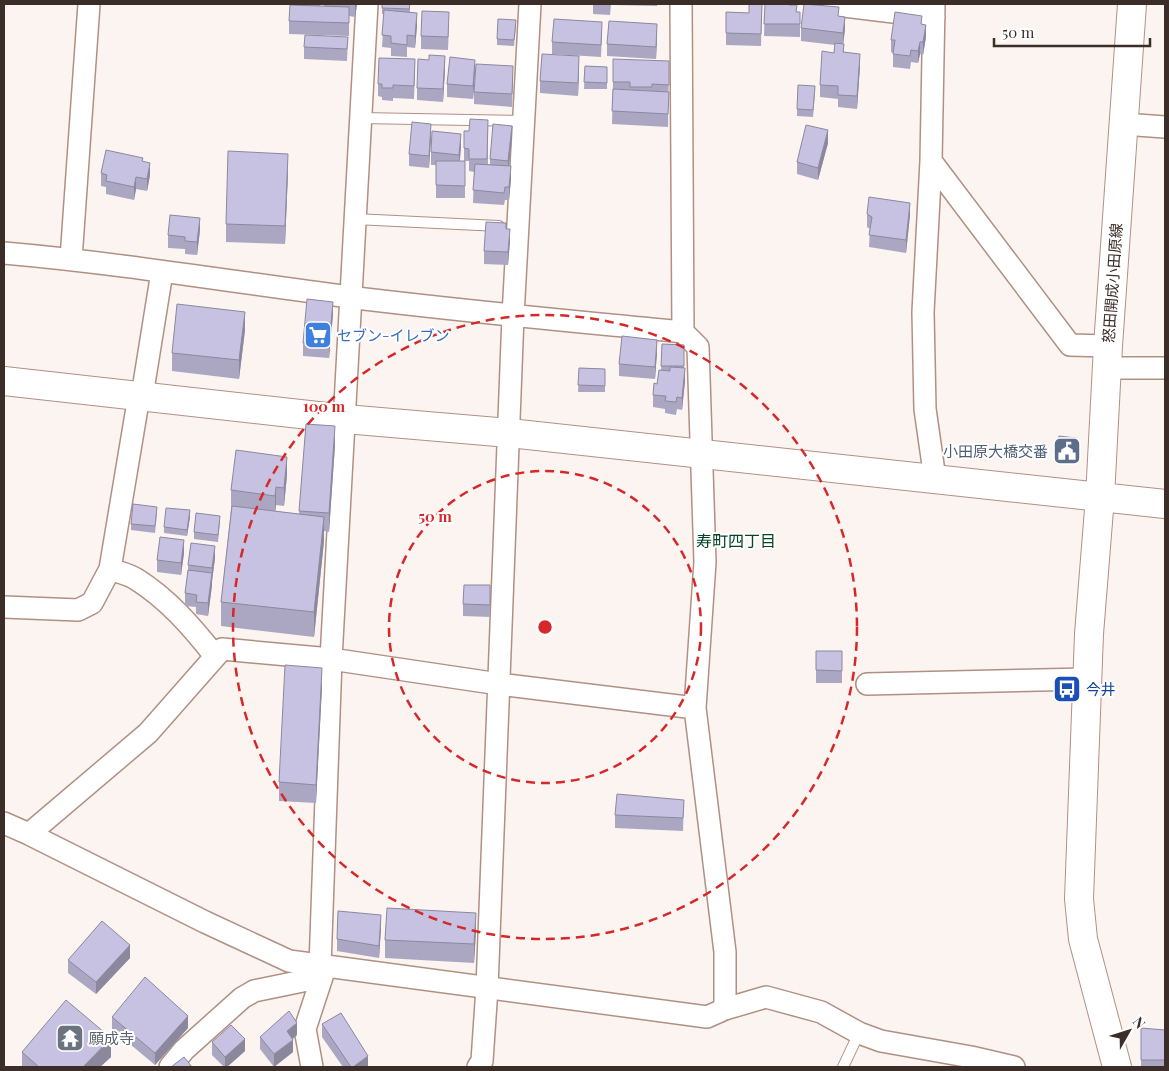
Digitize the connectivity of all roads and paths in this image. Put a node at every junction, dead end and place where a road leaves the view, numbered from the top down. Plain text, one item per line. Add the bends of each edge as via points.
1 (89, 4) edge
2 (367, 4) edge
3 (530, 4) edge
4 (681, 4) edge
5 (828, 4) edge
6 (1132, 4) edge
7 (934, 10) edge
8 (361, 118) junction
9 (524, 121) junction
10 (1123, 124) junction
11 (1165, 127) edge
12 (931, 161) junction
13 (355, 219) junction
14 (518, 227) junction
15 (4, 253) edge
16 (71, 259) junction
17 (162, 272) junction
18 (351, 297) junction
19 (513, 316) junction
20 (683, 332) junction
21 (1108, 357) junction
22 (1165, 368) edge
23 (4, 381) edge
24 (141, 396) junction
25 (345, 419) junction
26 (509, 433) junction
27 (702, 454) junction
28 (935, 479) junction
29 (1100, 497) junction
30 (1165, 504) edge
31 (110, 569) junction
32 (4, 608) edge
33 (215, 656) junction
34 (331, 659) junction
35 (1087, 679) junction
36 (499, 684) junction
37 (868, 684) dead end
38 (696, 708) junction
39 (13, 831) edge
40 (321, 972) junction
41 (487, 988) junction
42 (725, 1009) junction
43 (859, 1033) junction
44 (170, 1067) edge
45 (312, 1067) edge
46 (478, 1067) edge
47 (843, 1067) edge
48 (1014, 1067) edge
49 (1117, 1067) edge

1 - 16 street
2 - 8 street
3 - 9 street
4 - 20 street
5 - 7 street
6 - 10 street, 怒田開成小田原線
7 - 12 street
8 - 9 lane
8 - 13 street
9 - 14 street
10 - 11 street
10 - 21 street, 怒田開成小田原線
12 - 21 street via 1070,345
12 - 28 street via 923,312 925,409
13 - 14 lane
13 - 18 street
14 - 19 street
15 - 16 street
16 - 17 street
17 - 18 street
17 - 24 street
18 - 19 street
18 - 25 street
19 - 20 street
19 - 26 street
20 - 27 street via 698,347
21 - 22 street
21 - 29 street, 怒田開成小田原線
23 - 24 street
24 - 25 street
24 - 31 street
25 - 26 street
25 - 34 street
26 - 27 street
26 - 36 street
27 - 28 street
27 - 38 street via 705,562
28 - 29 street
29 - 30 street
29 - 35 street, 怒田開成小田原線
31 - 32 street via 92,603 78,610
31 - 33 street via 134,578 164,599
33 - 34 street via 222,649
33 - 39 street via 148,733
34 - 36 street
34 - 40 street
35 - 37 street
35 - 49 street, 怒田開成小田原線 via 1079,899 1083,939
36 - 38 street
36 - 41 street
38 - 42 street via 725,952
39 - 40 street via 280,957
40 - 41 street
40 - 44 street via 248,994 184,1050
40 - 45 street via 305,1029
41 - 42 street via 707,1017
41 - 46 street via 482,1061
42 - 43 street via 766,997 821,1012
43 - 47 lane
43 - 48 street via 881,1041

